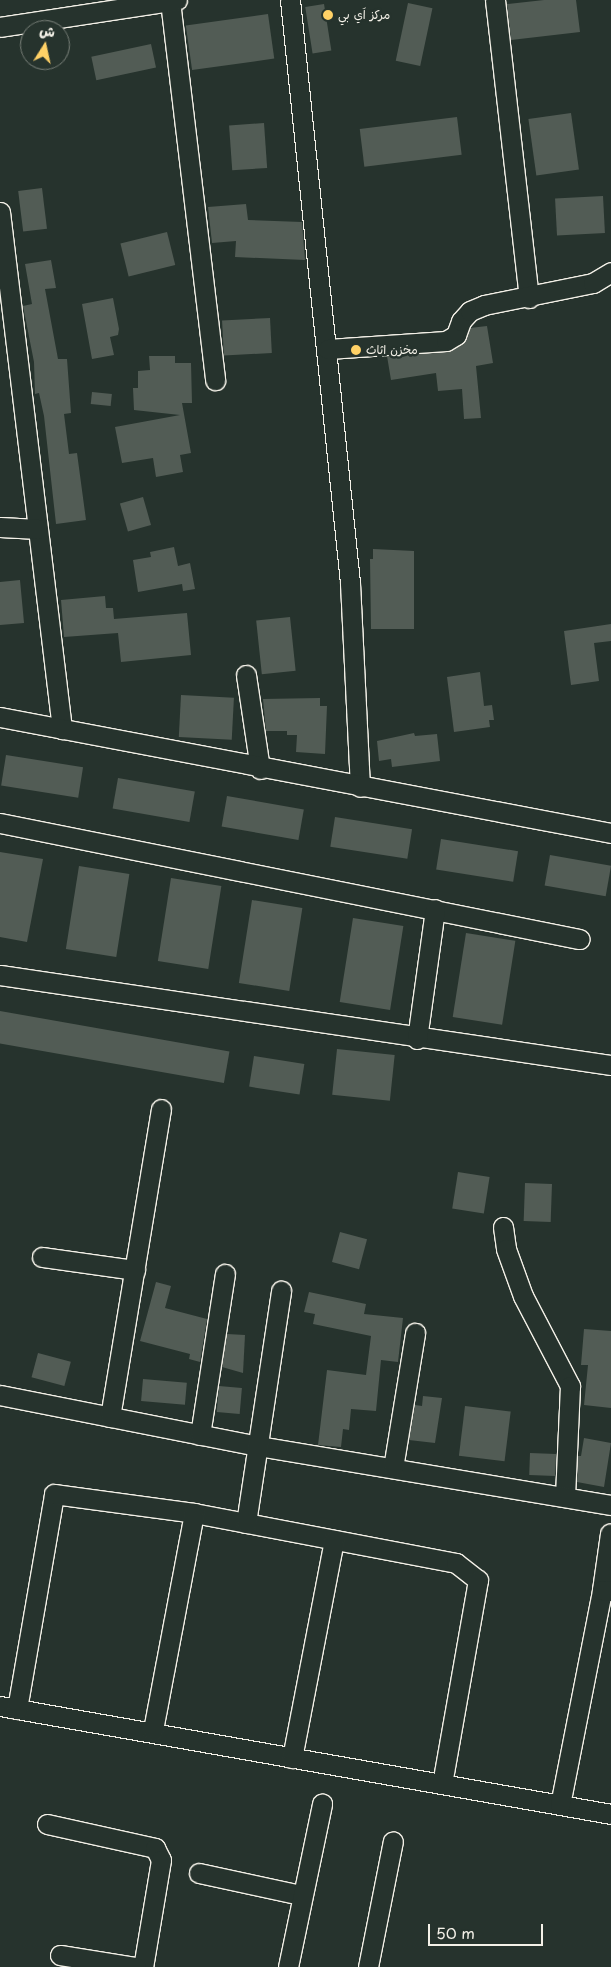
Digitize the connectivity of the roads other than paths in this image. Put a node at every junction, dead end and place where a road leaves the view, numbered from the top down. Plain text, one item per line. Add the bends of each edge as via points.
1 (290, 0) edge
2 (495, 0) edge
3 (174, 1) edge
4 (128, 3) edge
5 (0, 26) edge
6 (0, 212) edge
7 (611, 272) edge
8 (529, 298) junction
9 (328, 349) junction
10 (215, 380) dead end
11 (0, 527) edge
12 (38, 529) junction
13 (246, 675) dead end
14 (0, 718) edge
15 (62, 729) junction
16 (260, 769) junction
17 (360, 787) junction
18 (0, 823) edge
19 (611, 833) edge
20 (435, 909) junction
21 (579, 938) dead end
22 (0, 975) edge
23 (418, 1039) junction
24 (611, 1065) edge
25 (161, 1109) dead end
26 (503, 1227) dead end
27 (42, 1257) dead end
28 (135, 1270) junction
29 (225, 1274) dead end
30 (281, 1291) dead end
31 (415, 1333) dead end
32 (0, 1395) edge
33 (110, 1417) junction
34 (200, 1435) junction
35 (258, 1446) junction
36 (394, 1468) junction
37 (565, 1497) junction
38 (611, 1505) edge
39 (194, 1513) junction
40 (246, 1523) junction
41 (610, 1534) edge
42 (334, 1540) junction
43 (607, 1590) edge
44 (8, 1707) edge
45 (153, 1731) junction
46 (292, 1758) junction
47 (442, 1784) junction
48 (322, 1804) dead end
49 (560, 1806) junction
50 (611, 1814) edge
51 (47, 1824) dead end
52 (393, 1841) dead end
53 (199, 1873) dead end
54 (301, 1895) junction
55 (60, 1956) dead end
56 (136, 1967) edge
57 (142, 1967) edge
58 (288, 1967) edge
59 (368, 1967) edge

1 - 9 street
2 - 8 street
3 - 4 street
3 - 10 street
4 - 5 street
6 - 12 street
7 - 8 street via 593,283
8 - 9 street via 484,305 470,312 461,321 456,335 446,341
9 - 17 street via 350,583
11 - 12 street
12 - 15 street
13 - 16 street
14 - 15 street
15 - 16 street
16 - 17 street
17 - 19 street
18 - 20 street
20 - 21 street
20 - 23 street
22 - 23 street
23 - 24 street
25 - 28 street
26 - 37 street via 506,1249 523,1296 570,1386
27 - 28 street
28 - 33 street
29 - 34 street
30 - 35 street
31 - 36 street
32 - 33 street
33 - 34 street
34 - 35 street
35 - 36 street
35 - 40 street
36 - 37 street
37 - 38 street
39 - 40 street
39 - 44 street via 54,1494
39 - 45 street
40 - 42 street
41 - 43 street
42 - 46 street
42 - 47 street via 456,1563 478,1580
43 - 49 street
44 - 45 street
45 - 46 street
46 - 47 street
47 - 49 street
48 - 54 street
49 - 50 street
51 - 57 street via 155,1848 162,1860
52 - 59 street
53 - 54 street via 268,1885
54 - 58 street
55 - 56 street

